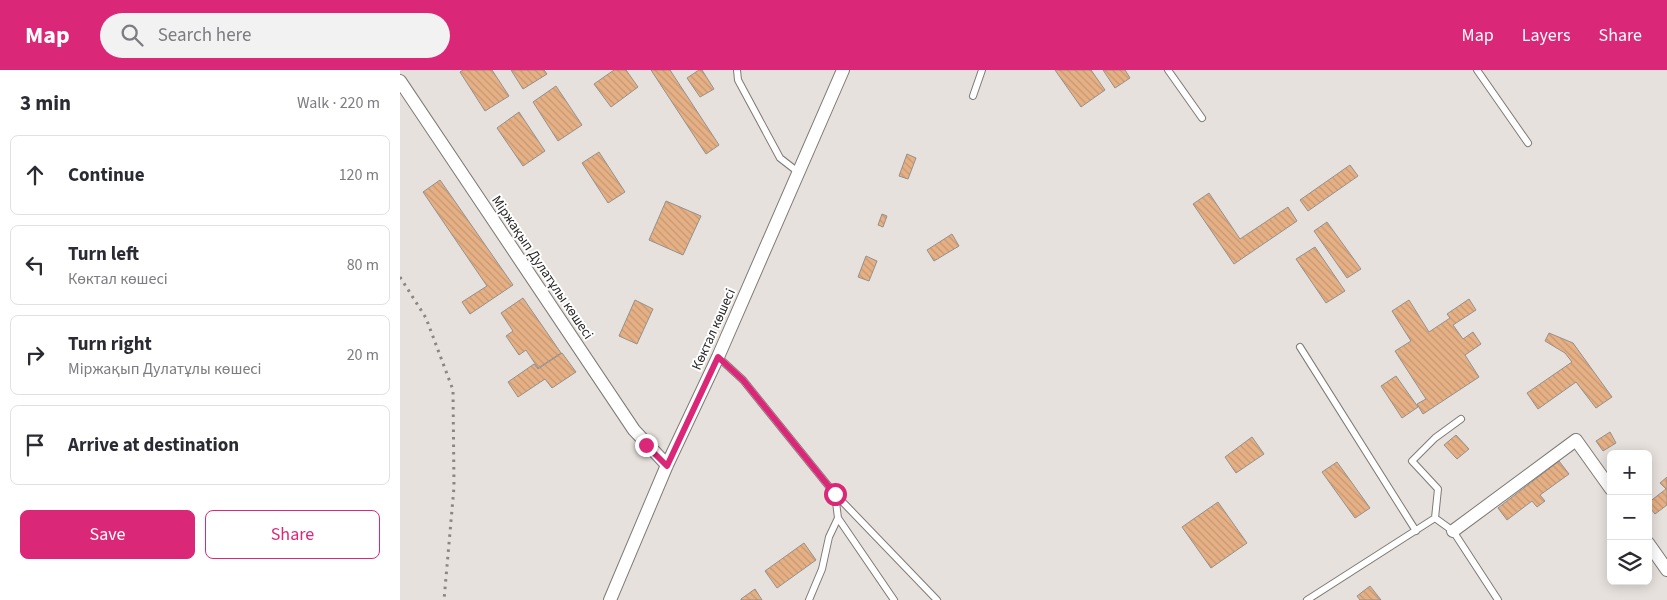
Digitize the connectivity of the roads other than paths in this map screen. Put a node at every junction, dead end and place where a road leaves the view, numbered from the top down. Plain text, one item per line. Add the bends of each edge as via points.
1 (737, 70) edge
2 (843, 70) edge
3 (982, 70) edge
4 (1168, 70) edge
5 (1476, 70) edge
6 (400, 81) edge
7 (973, 96) dead end
8 (1202, 118) dead end
9 (1528, 143) dead end
10 (798, 172) junction
11 (1300, 347) dead end
12 (718, 357) junction
13 (1461, 419) dead end
14 (667, 466) junction
15 (1607, 483) edge
16 (835, 494) junction
17 (838, 518) junction
18 (1435, 518) junction
19 (1416, 530) junction
20 (1453, 531) junction
21 (1652, 549) edge
22 (1667, 570) edge
23 (610, 600) edge
24 (809, 600) edge
25 (894, 600) edge
26 (937, 600) edge
27 (1307, 600) edge
28 (1498, 600) edge

1 - 10 lane via 738,80 780,158
2 - 10 street, Көктал көшесі
3 - 7 lane
4 - 8 lane
5 - 9 lane
6 - 14 street, Міржақып Дулатұлы көшесі via 634,430
10 - 12 street, Көктал көшесі
11 - 19 lane
12 - 14 street, Көктал көшесі
12 - 16 lane via 743,380
13 - 18 lane via 1412,462 1438,489
14 - 23 street, Көктал көшесі
15 - 20 street via 1576,440
16 - 17 lane
16 - 26 lane
17 - 24 lane
17 - 25 lane
18 - 19 lane
18 - 20 lane
19 - 27 lane
20 - 28 lane
21 - 22 street

